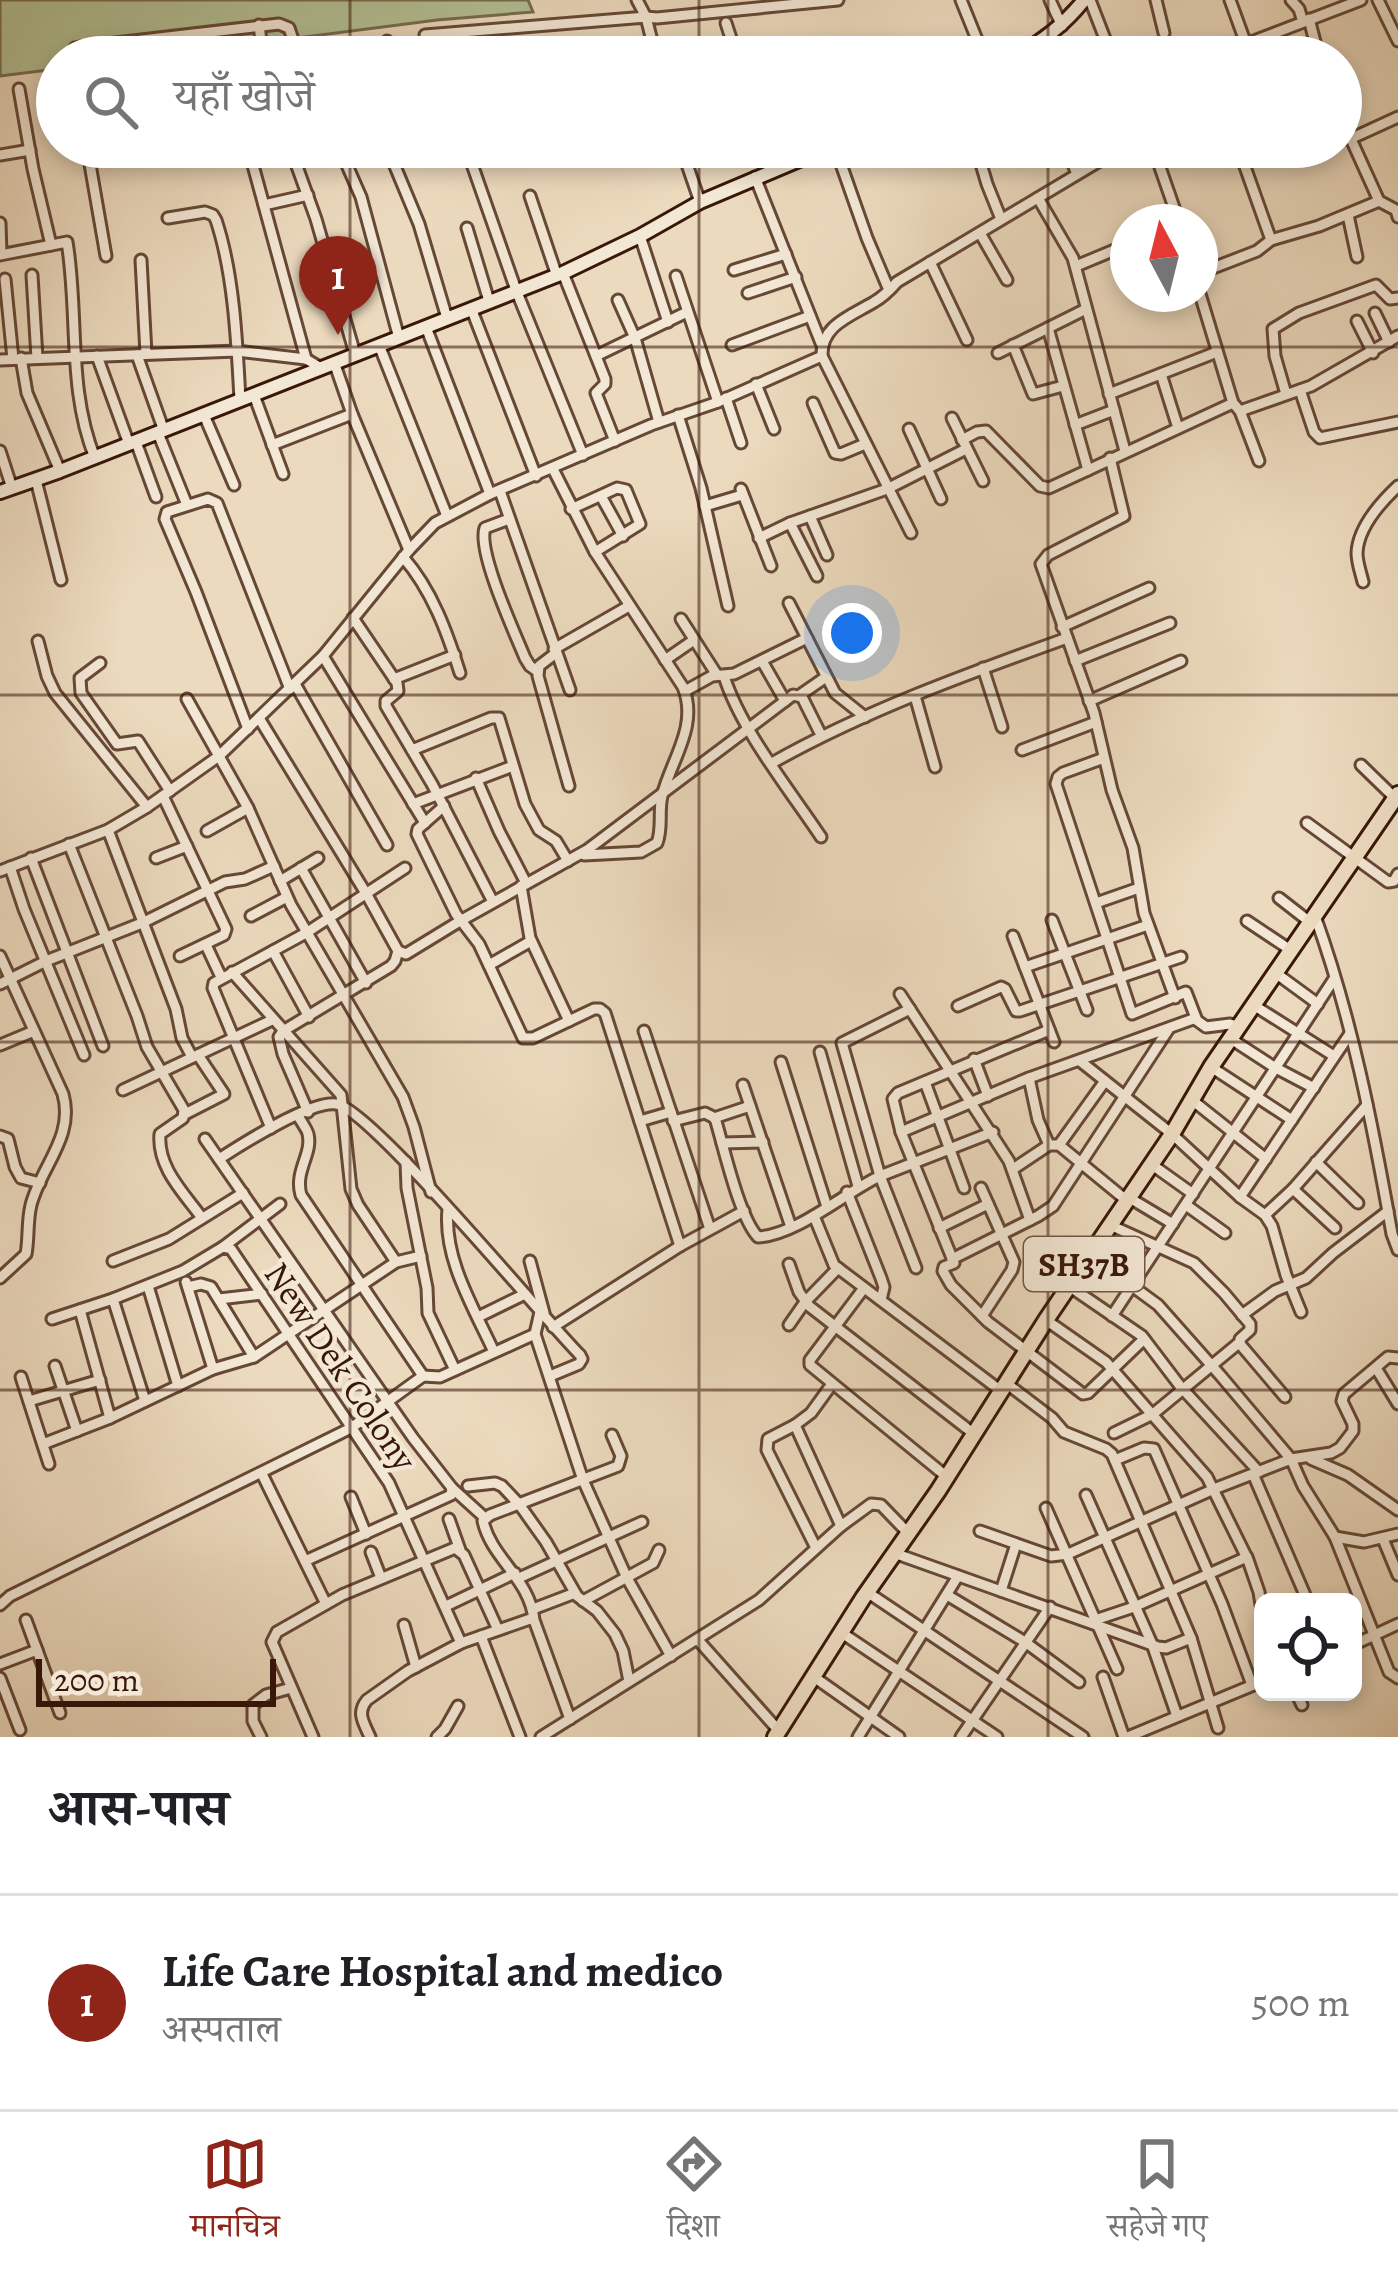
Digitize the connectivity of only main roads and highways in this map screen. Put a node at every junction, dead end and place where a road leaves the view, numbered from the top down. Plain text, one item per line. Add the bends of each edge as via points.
1 (1394, 806) edge
2 (777, 1734) edge

1 - 2 main road, SH37B via 1211,1067

